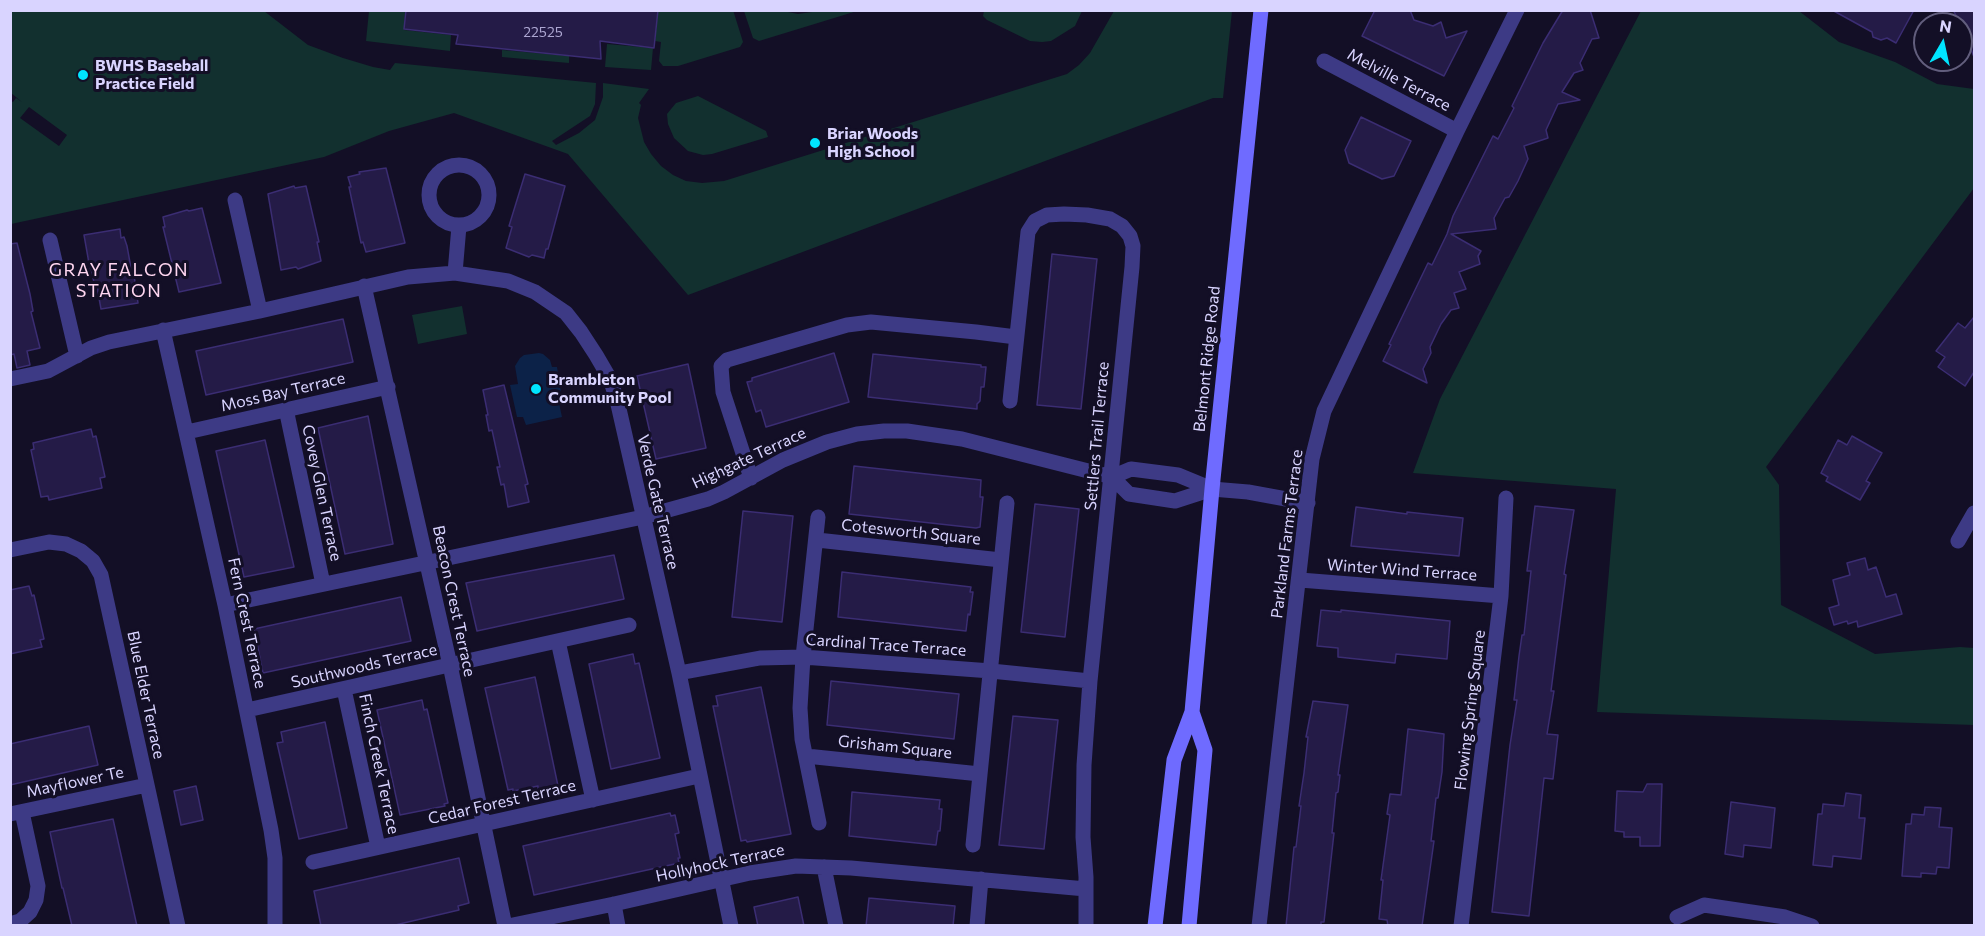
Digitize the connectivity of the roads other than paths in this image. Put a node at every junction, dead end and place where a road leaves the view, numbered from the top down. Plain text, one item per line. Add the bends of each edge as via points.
1 (1262, 10) edge
2 (1517, 10) edge
3 (1324, 61) dead end
4 (1457, 131) junction
5 (235, 200) dead end
6 (459, 226) junction
7 (51, 240) dead end
8 (455, 273) junction
9 (364, 286) junction
10 (260, 311) junction
11 (163, 330) junction
12 (1016, 337) junction
13 (77, 356) junction
14 (10, 379) edge
15 (388, 387) junction
16 (1010, 401) dead end
17 (286, 409) junction
18 (187, 432) junction
19 (1112, 477) junction
20 (751, 478) junction
21 (1212, 489) junction
22 (1506, 498) dead end
23 (1007, 503) dead end
24 (1308, 503) junction
25 (1974, 513) edge
26 (643, 517) junction
27 (818, 517) dead end
28 (817, 540) junction
29 (1958, 541) dead end
30 (10, 550) edge
31 (1001, 560) junction
32 (427, 562) junction
33 (1300, 580) junction
34 (323, 584) junction
35 (1502, 596) junction
36 (225, 605) junction
37 (629, 625) dead end
38 (558, 641) junction
39 (803, 657) junction
40 (450, 664) junction
41 (991, 671) junction
42 (679, 673) junction
43 (1090, 681) junction
44 (344, 688) junction
45 (247, 710) junction
46 (1192, 712) junction
47 (806, 756) junction
48 (980, 774) junction
49 (699, 776) junction
50 (147, 784) junction
51 (593, 800) junction
52 (16, 813) edge
53 (819, 823) dead end
54 (483, 825) junction
55 (973, 844) dead end
56 (378, 848) junction
57 (313, 862) dead end
58 (824, 867) junction
59 (722, 879) junction
60 (981, 879) junction
61 (1086, 889) junction
62 (614, 904) junction
63 (1677, 917) dead end
64 (10, 924) edge
65 (178, 926) edge
66 (275, 926) edge
67 (506, 926) edge
68 (618, 926) edge
69 (731, 926) edge
70 (836, 926) edge
71 (977, 926) edge
72 (1086, 926) edge
73 (1155, 926) edge
74 (1189, 926) edge
75 (1258, 926) edge
76 (1461, 926) edge
77 (1812, 926) edge

1 - 21 main road, Belmont Ridge Road
2 - 4 street, Parkland Farms Terrace
3 - 4 street, Melville Terrace
4 - 24 street, Parkland Farms Terrace via 1324,411 1312,459
5 - 10 street
6 - 6 street via 470,224 485,212 490,192 481,174 462,165 444,169 436,176 429,194 434,213
6 - 8 street
7 - 13 street
8 - 9 street, Verde Gate Terrace via 408,276
8 - 26 street, Verde Gate Terrace via 508,281 534,292 566,313 581,332 610,379
9 - 10 street, Verde Gate Terrace
9 - 15 street, Beacon Crest Terrace
10 - 11 street, Verde Gate Terrace
11 - 13 street, Verde Gate Terrace via 110,342
11 - 18 street, Fern Crest Terrace
12 - 16 street, Settlers Trail Terrace
12 - 19 street, Settlers Trail Terrace via 1028,232 1035,221 1047,215 1075,214 1110,219 1122,226 1133,246
12 - 20 street via 871,322 847,325 727,360 721,366 723,392
13 - 14 street, Verde Gate Terrace via 48,370
15 - 17 street, Moss Bay Terrace
15 - 32 street, Beacon Crest Terrace
17 - 18 street, Moss Bay Terrace
17 - 34 street, Covey Glen Terrace
18 - 36 street, Fern Crest Terrace
19 - 20 street, Highgate Terrace via 962,439 884,430 827,442
19 - 21 street, Highgate Terrace via 1131,469 1178,475
19 - 21 street, Highgate Terrace via 1129,494 1175,501
19 - 43 street, Settlers Trail Terrace
20 - 26 street, Highgate Terrace via 708,499
21 - 24 street
21 - 46 main road, Belmont Ridge Road
22 - 35 street, Flowing Spring Square
23 - 31 street, Cotesworth Square
24 - 33 street, Parkland Farms Terrace
25 - 29 street
26 - 32 street, Highgate Terrace
26 - 42 street, Verde Gate Terrace
27 - 28 street, Cotesworth Square
28 - 31 street, Cotesworth Square
28 - 39 street, Cotesworth Square
30 - 50 street, Blue Elder Terrace via 49,542 66,544 93,561 101,575
31 - 41 street, Cotesworth Square
32 - 34 street, Highgate Terrace
32 - 40 street, Beacon Crest Terrace
33 - 35 street, Winter Wind Terrace
33 - 75 street, Parkland Farms Terrace
34 - 36 street, Highgate Terrace
35 - 76 street, Flowing Spring Square
36 - 45 street, Fern Crest Terrace
37 - 38 street, Southwoods Terrace
38 - 40 street, Southwoods Terrace
38 - 51 street
39 - 41 street, Cardinal Trace Terrace
39 - 42 street, Cardinal Trace Terrace via 760,658
39 - 47 street via 800,723
40 - 44 street, Southwoods Terrace
40 - 54 street, Beacon Crest Terrace
41 - 43 street, Cardinal Trace Terrace
41 - 48 street
42 - 49 street, Verde Gate Terrace
43 - 61 street, Settlers Trail Terrace via 1083,785
44 - 45 street, Southwoods Terrace
44 - 56 street, Finch Creek Terrace
45 - 66 street, Fern Crest Terrace via 275,858
46 - 73 main road, Belmont Ridge Road via 1174,760
46 - 74 main road, Belmont Ridge Road via 1205,750
47 - 48 street, Grisham Square
47 - 53 street
48 - 55 street
49 - 51 street, Cedar Forest Terrace
49 - 59 street, Verde Gate Terrace
50 - 52 street, Mayflower Te
50 - 65 street, Blue Elder Terrace
51 - 54 street, Cedar Forest Terrace
52 - 64 street via 38,886 30,912
54 - 56 street, Cedar Forest Terrace
54 - 67 street, Beacon Crest Terrace
56 - 57 street, Cedar Forest Terrace
58 - 59 street, Hollyhock Terrace via 782,867
58 - 60 street, Hollyhock Terrace
58 - 70 street
59 - 62 street, Hollyhock Terrace
59 - 69 street, Verde Gate Terrace
60 - 61 street, Hollyhock Terrace
60 - 71 street
61 - 72 street, Settlers Trail Terrace
62 - 67 street, Hollyhock Terrace
62 - 68 street
63 - 77 street via 1704,905 1785,917

